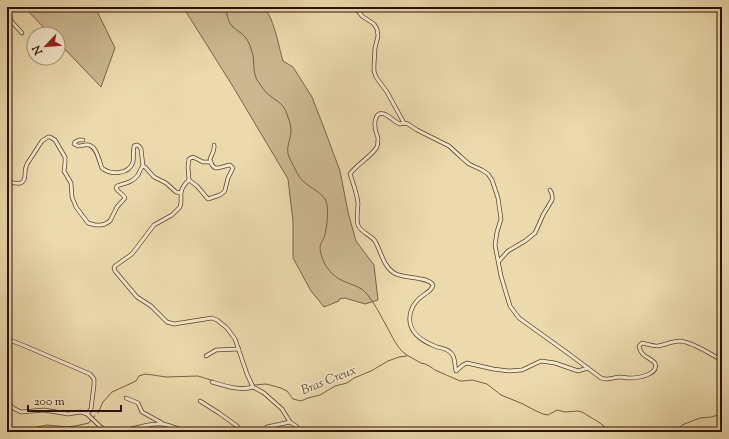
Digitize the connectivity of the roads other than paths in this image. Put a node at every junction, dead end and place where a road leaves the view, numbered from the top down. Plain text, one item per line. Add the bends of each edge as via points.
1 (355, 7) edge
2 (7, 11) edge
3 (22, 33) dead end
4 (7, 57) edge
5 (7, 64) edge
6 (404, 123) junction
7 (83, 140) dead end
8 (214, 145) dead end
9 (211, 162) junction
10 (143, 166) junction
11 (189, 180) junction
12 (7, 182) edge
13 (550, 190) dead end
14 (180, 194) junction
15 (498, 261) junction
16 (7, 339) edge
17 (239, 349) junction
18 (206, 356) dead end
19 (722, 358) edge
20 (588, 368) junction
21 (212, 382) dead end
22 (253, 387) junction
23 (126, 398) dead end
24 (200, 401) dead end
25 (7, 402) edge
26 (87, 414) junction
27 (290, 422) junction
28 (165, 425) junction
29 (104, 431) edge
30 (116, 432) edge
31 (187, 432) edge
32 (240, 432) edge
33 (263, 432) edge
34 (301, 432) edge

1 - 6 street via 377,29 374,71
2 - 3 street via 12,22
4 - 5 street
6 - 15 street via 449,146 469,164 488,174 498,198 501,219 495,245
6 - 20 street via 400,124 383,113 377,115 377,146 350,174 358,203 358,227 375,241 387,266 394,273 431,282 434,286 414,304 412,309 410,322 417,336 424,342 451,352 456,371 467,363 509,371 522,370 542,361 554,362 578,371
7 - 10 street via 78,140 74,144 92,147 104,170 118,173 125,171 133,161 133,149 137,145 141,149
8 - 9 street
9 - 11 street via 190,158
9 - 11 street via 217,168 230,165 232,168 224,192 208,199
10 - 12 street via 133,181 117,186 117,190 125,198 110,221 105,224 88,223 76,206 70,182 64,171 65,157 53,138 48,137 42,141 25,166 25,177 20,184
10 - 14 street via 154,177 166,182
11 - 14 street
13 - 15 street via 552,200 535,233
14 - 17 street via 180,207 172,215 154,225 132,254 114,267 114,270 137,297 168,322 174,324 212,318 227,328
15 - 20 street via 510,306 519,318
16 - 26 street via 90,374 94,379 94,385 91,409
17 - 18 street via 216,350
17 - 22 street via 246,374
19 - 20 street via 682,341 657,346 644,343 639,346 640,352 654,361 656,365 652,373 639,378 606,379
21 - 22 street via 230,387
22 - 27 street via 282,409
23 - 28 street via 138,403 143,413
24 - 32 street via 237,426
25 - 26 street via 21,412 44,410
26 - 29 street
27 - 33 street via 273,425
27 - 34 street
28 - 30 street via 151,424
28 - 31 street
29 - 30 street

